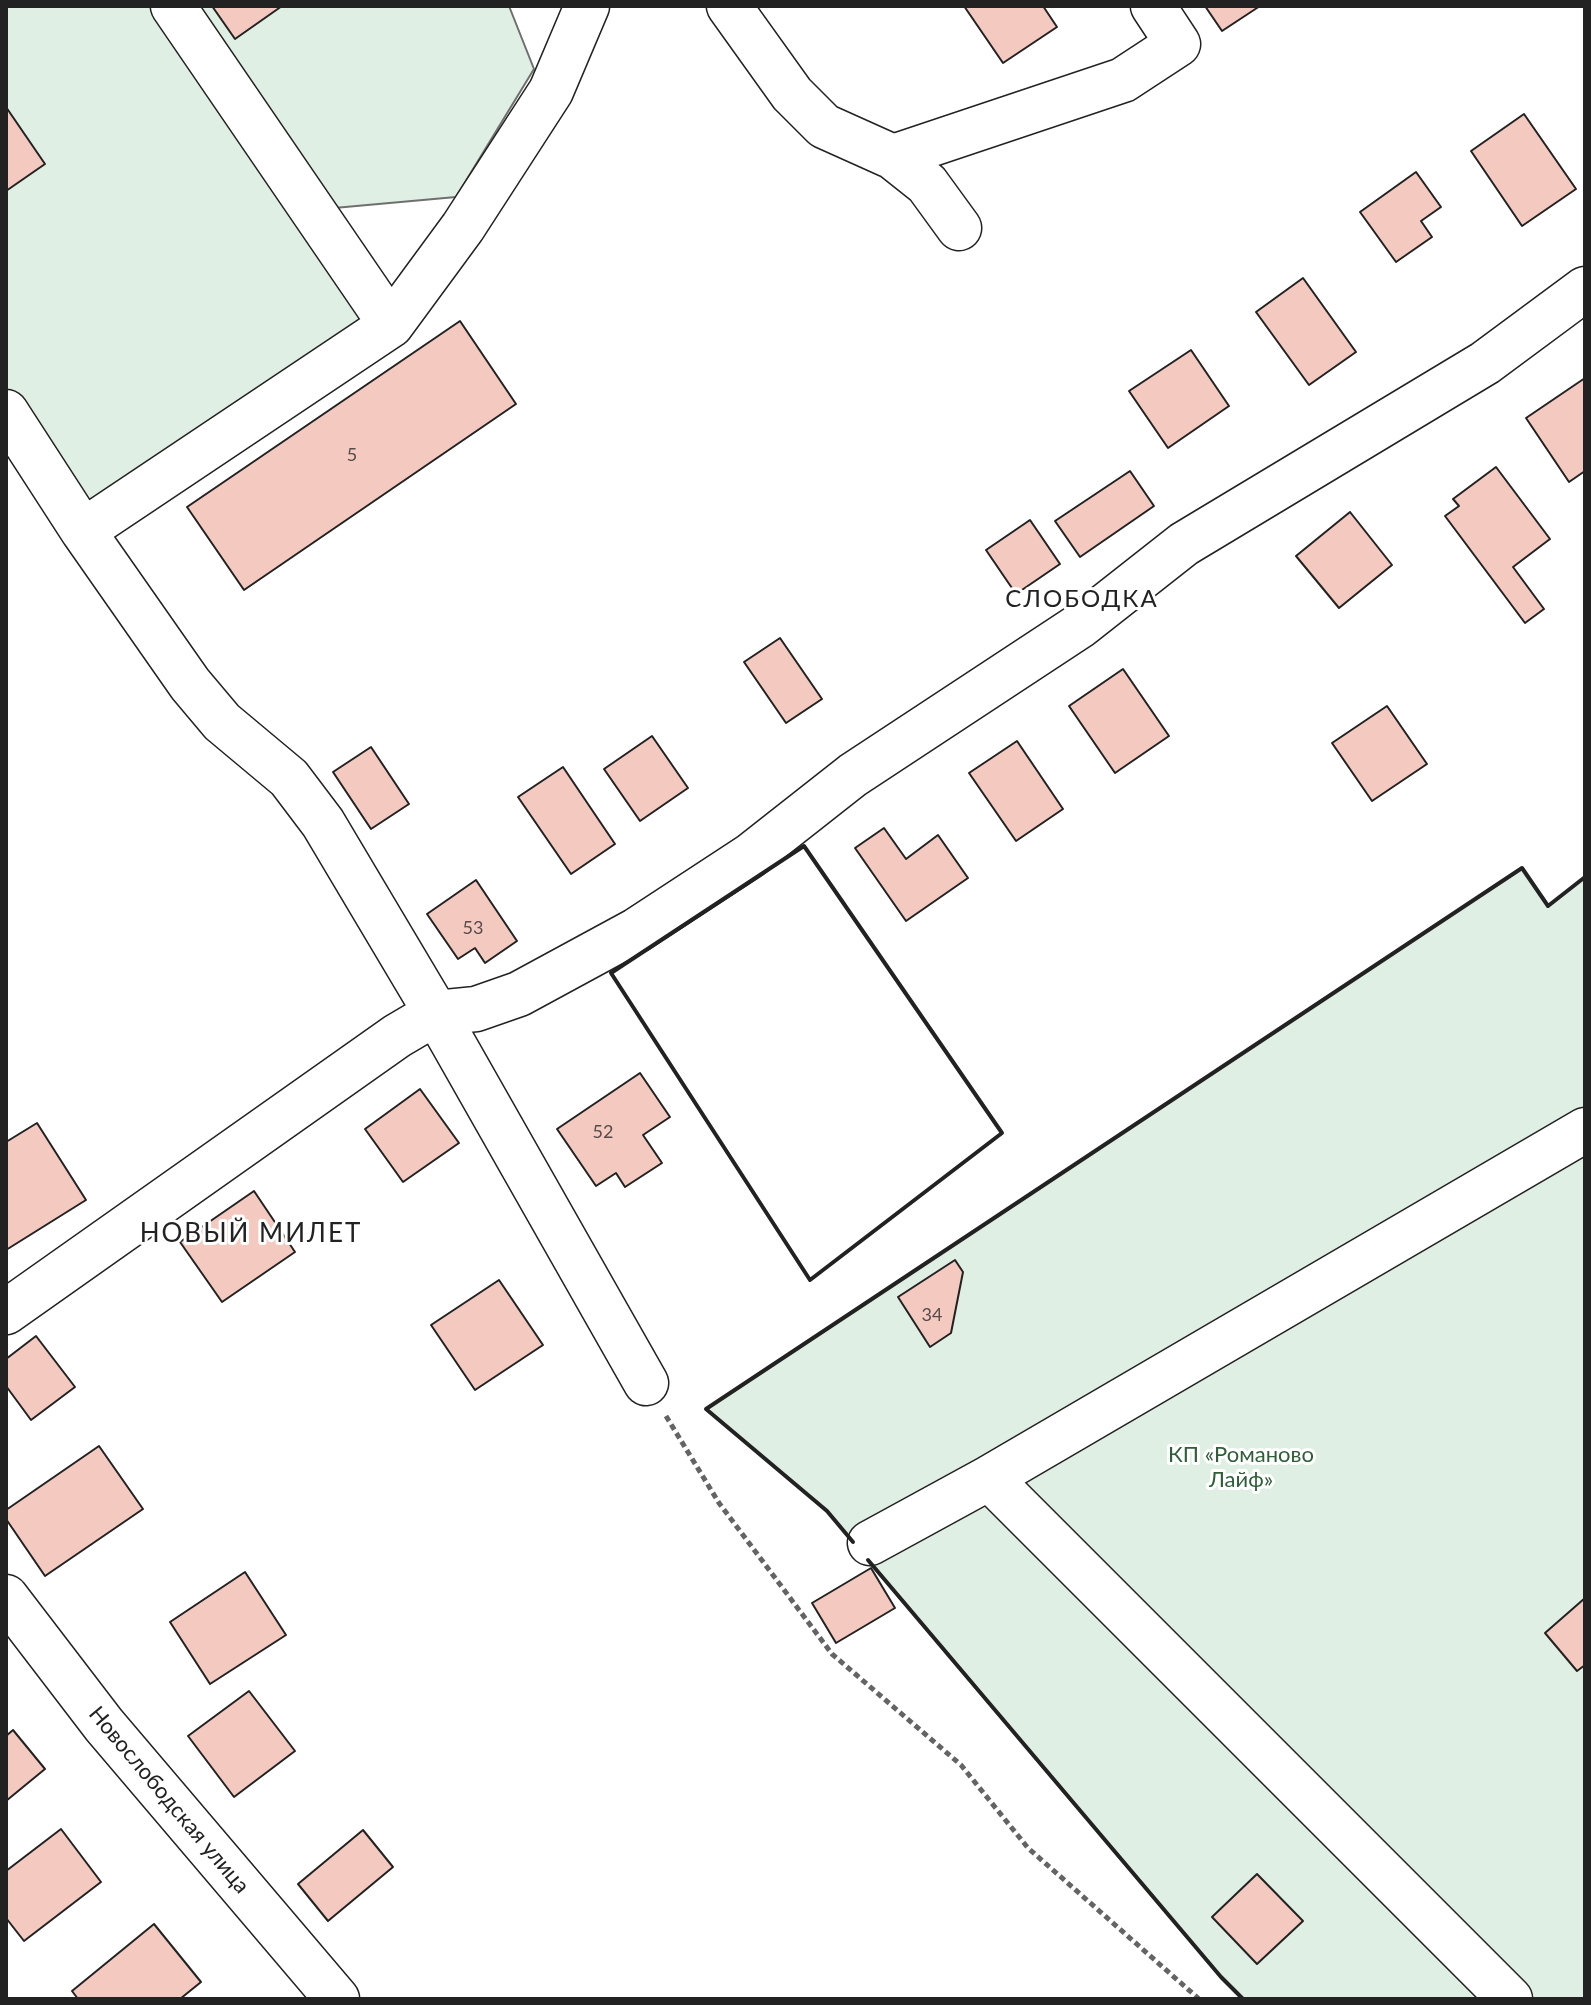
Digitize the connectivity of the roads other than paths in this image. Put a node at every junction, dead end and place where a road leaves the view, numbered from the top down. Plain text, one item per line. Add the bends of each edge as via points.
1 (173, 6) edge
2 (587, 6) edge
3 (729, 6) edge
4 (1153, 6) edge
5 (893, 157) junction
6 (959, 228) dead end
7 (1585, 289) edge
8 (391, 325) junction
9 (6, 412) edge
10 (83, 531) junction
11 (436, 1013) junction
12 (1585, 1130) edge
13 (6, 1312) edge
14 (646, 1383) road end
15 (989, 1478) junction
16 (870, 1543) dead end
17 (6, 1597) edge
18 (337, 1999) edge
19 (1510, 1999) edge

1 - 8 street
2 - 8 street via 551,91 463,227
3 - 5 street via 792,94 824,126
4 - 5 street via 1178,44 1123,80
5 - 6 street via 927,184
7 - 11 street via 1485,363 1184,544 1081,625 853,775 750,856 637,930 519,994 476,1009
8 - 10 street
9 - 10 street
10 - 11 street via 190,684 222,722 289,778 323,823
11 - 13 street
11 - 14 street
12 - 15 street
15 - 16 street
15 - 19 street
17 - 18 street, Новослободская улица via 104,1725

